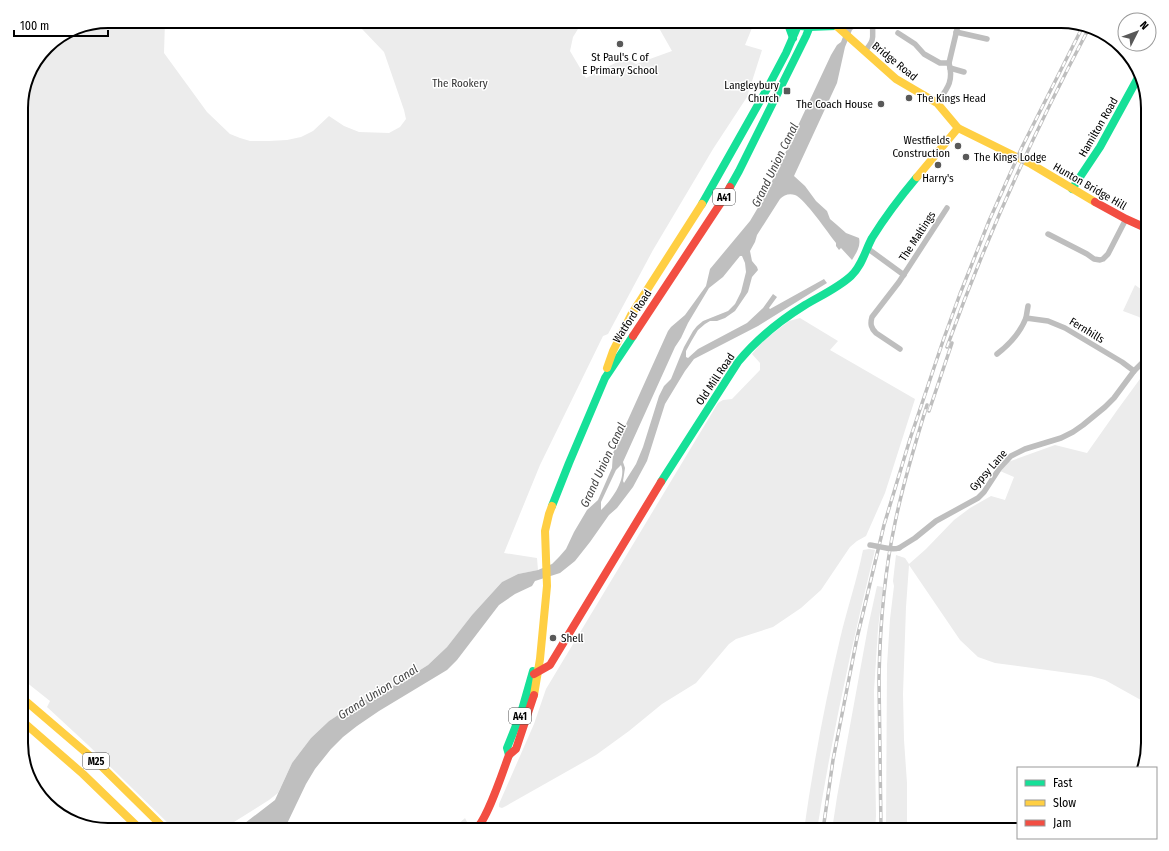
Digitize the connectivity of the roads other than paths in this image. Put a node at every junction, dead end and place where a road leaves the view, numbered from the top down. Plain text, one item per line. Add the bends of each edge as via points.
1 (789, 28) edge
2 (798, 28) edge
3 (808, 28) edge
4 (838, 28) edge
5 (872, 28) edge
6 (957, 28) edge
7 (956, 32) junction
8 (898, 33) dead end
9 (793, 38) junction
10 (987, 39) dead end
11 (865, 51) junction
12 (950, 66) junction
13 (964, 72) dead end
14 (1136, 81) edge
15 (937, 103) junction
16 (958, 128) junction
17 (1072, 190) junction
18 (947, 208) dead end
19 (1126, 219) junction
20 (1141, 226) edge
21 (1048, 234) dead end
22 (867, 248) junction
23 (904, 275) junction
24 (1028, 306) dead end
25 (1026, 318) junction
26 (900, 349) dead end
27 (997, 354) dead end
28 (1141, 364) edge
29 (1134, 371) junction
30 (604, 378) junction
31 (870, 545) dead end
32 (534, 674) junction
33 (28, 703) edge
34 (28, 726) edge
35 (134, 823) edge
36 (159, 823) edge
37 (481, 823) edge

1 - 9 main road
2 - 9 main road, Watford Road / A41
3 - 30 main road, Watford Road / A41 via 722,201
4 - 11 main road, Bridge Road
5 - 11 street via 872,43
6 - 7 street
7 - 10 street
7 - 12 street
8 - 12 street via 915,44 924,54
9 - 30 main road, Watford Road / A41 via 709,193 631,315 613,351
11 - 15 main road, Bridge Road via 896,79
12 - 13 street
12 - 15 street via 950,82
14 - 17 main road, Hamilton Road via 1100,148
15 - 16 main road, Bridge Road
16 - 17 main road, Hunton Bridge Hill via 1031,164
16 - 22 main road, Old Mill Road via 900,199
17 - 19 main road, Hunton Bridge Hill
18 - 23 street, The Maltings
19 - 20 main road, Hunton Bridge Hill
19 - 21 street via 1108,254 1100,260
22 - 23 street, The Maltings
22 - 32 main road, Old Mill Road via 853,274 769,329 738,362 674,460 550,665
23 - 26 street, The Maltings via 870,322 872,330
24 - 25 street
25 - 27 street via 1018,334
25 - 29 street, Fernhills via 1048,321 1064,328
28 - 29 street, Gypsy Lane
29 - 31 street, Gypsy Lane, bridge via 1114,398 1073,432 1011,456 978,498 936,521 895,550
30 - 32 main road, Watford Road / A41 via 549,514 546,531 543,631
32 - 37 main road, A41 via 533,700 516,749 509,755
33 - 36 main road, M25 via 97,762
34 - 35 main road, M25

